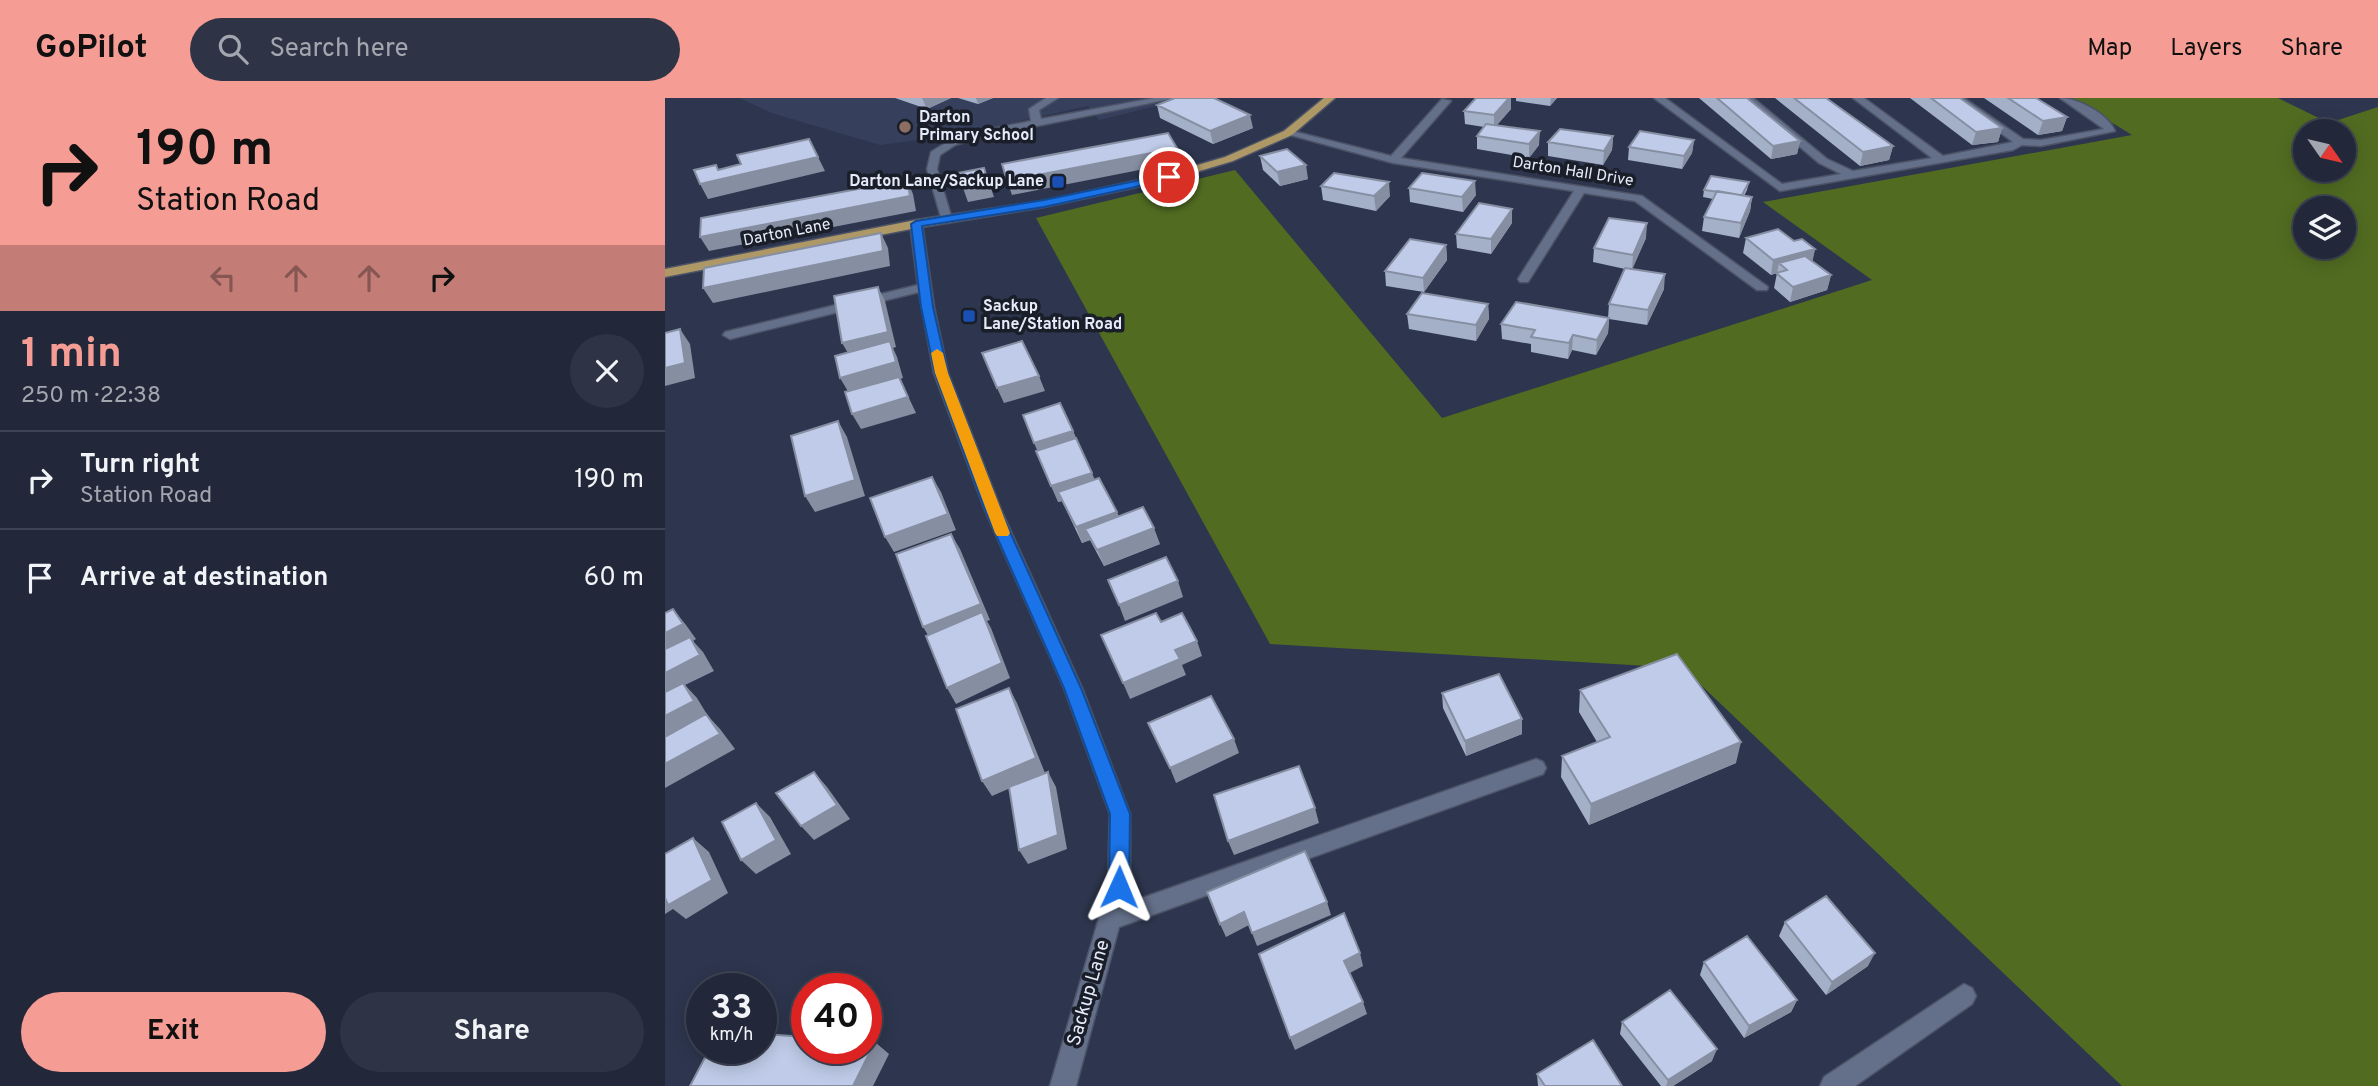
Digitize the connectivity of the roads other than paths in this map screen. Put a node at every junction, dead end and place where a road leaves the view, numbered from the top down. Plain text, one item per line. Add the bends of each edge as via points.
1 (1053, 98) edge
2 (1170, 98) edge
3 (1330, 98) edge
4 (1659, 98) edge
5 (1747, 98) edge
6 (1858, 98) edge
7 (1958, 98) edge
8 (2065, 98) edge
9 (1446, 101) dead end
10 (1037, 124) junction
11 (1287, 132) junction
12 (2020, 142) junction
13 (1940, 159) junction
14 (1393, 160) junction
15 (1823, 161) junction
16 (1808, 163) dead end
17 (1851, 175) junction
18 (1581, 189) junction
19 (946, 219) junction
20 (916, 224) junction
21 (665, 273) edge
22 (1524, 279) dead end
23 (924, 287) junction
24 (1762, 287) dead end
25 (730, 335) dead end
26 (1536, 768) dead end
27 (1109, 920) junction
28 (1964, 996) dead end
29 (1063, 1086) edge
30 (1833, 1086) edge

1 - 10 street via 1034,109
2 - 10 street
3 - 11 main road, Darton Lane
4 - 17 street via 1780,188
5 - 15 street
6 - 13 street
7 - 12 street
8 - 12 street via 2107,124 2110,131 2041,143
9 - 14 street
10 - 19 street via 976,135 935,154 932,169
11 - 14 street, Darton Hall Drive
11 - 19 main road, Darton Lane via 1229,159 1169,177
12 - 13 street
13 - 17 street
14 - 18 street, Darton Hall Drive
15 - 16 street
15 - 17 street
18 - 22 street
18 - 24 street, Darton Hall Drive via 1638,198
19 - 20 main road, Darton Lane
20 - 21 main road, Darton Lane
20 - 23 street, Sackup Lane
23 - 25 street
23 - 27 street, Sackup Lane via 946,385 993,510 1073,688 1120,814 1119,887
26 - 27 street
27 - 29 street, Sackup Lane
28 - 30 street

